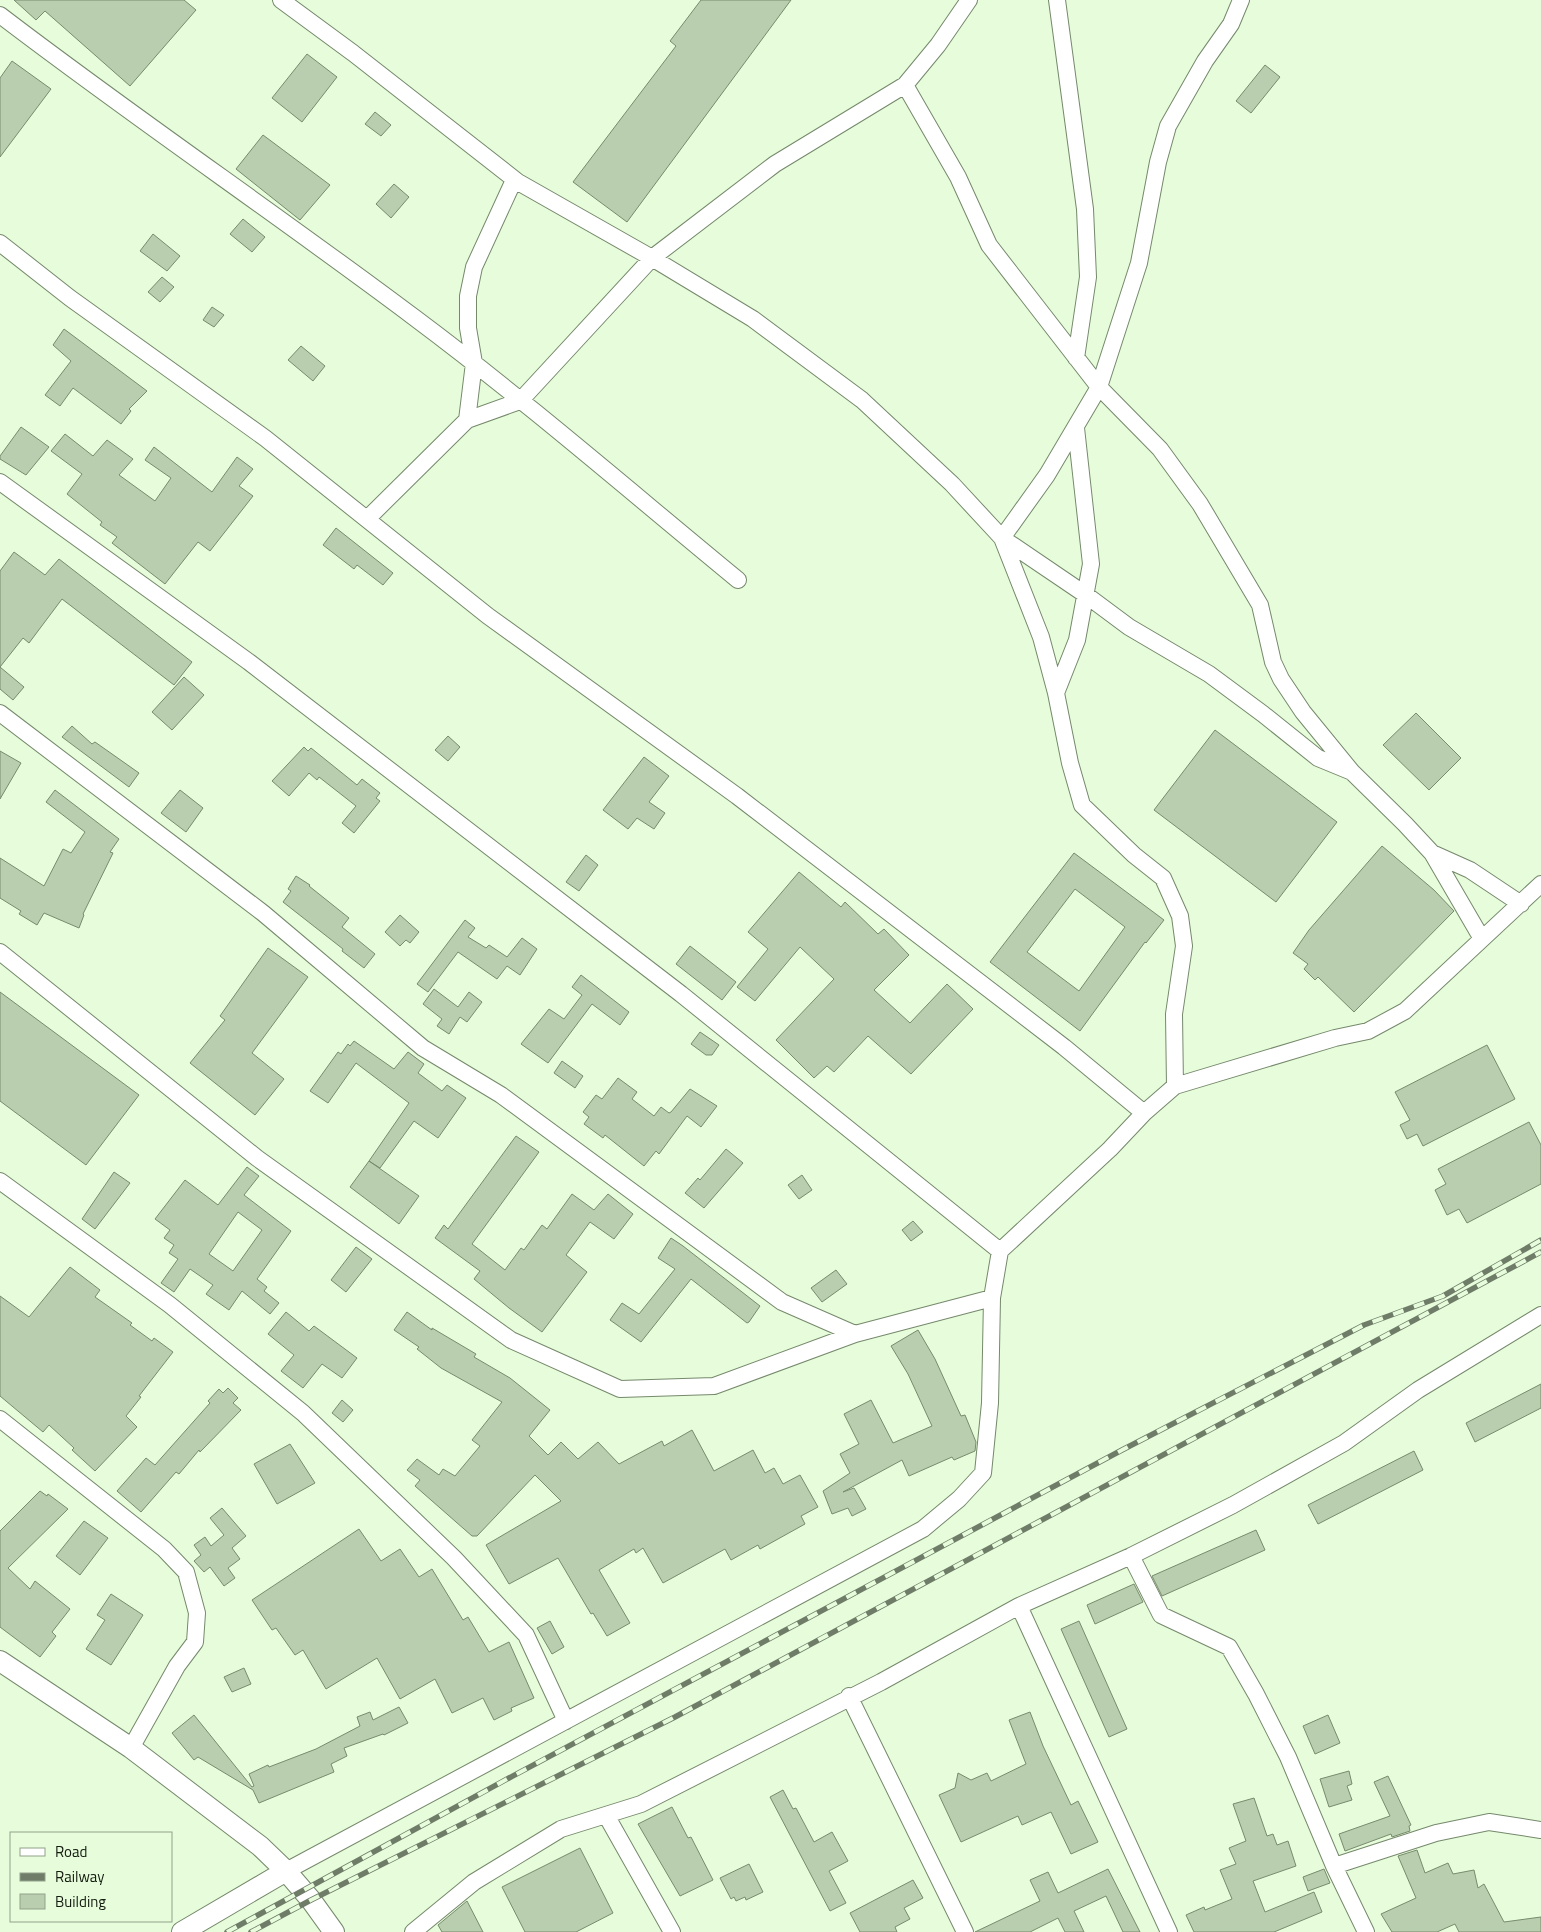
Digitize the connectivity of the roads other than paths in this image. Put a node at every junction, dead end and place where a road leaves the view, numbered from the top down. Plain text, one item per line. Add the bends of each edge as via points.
1 (281, 0) edge
2 (969, 0) edge
3 (1056, 0) edge
4 (1241, 0) edge
5 (0, 14) edge
6 (905, 85) junction
7 (514, 180) junction
8 (0, 243) edge
9 (652, 258) junction
10 (1076, 358) junction
11 (474, 364) junction
12 (1099, 387) junction
13 (520, 402) junction
14 (467, 420) junction
15 (1076, 428) junction
16 (0, 482) edge
17 (367, 519) junction
18 (1002, 538) junction
19 (738, 580) dead end
20 (1086, 595) junction
21 (1056, 693) junction
22 (0, 713) edge
23 (1352, 772) junction
24 (1432, 853) junction
25 (1541, 884) edge
26 (1520, 904) junction
27 (1482, 939) junction
28 (0, 952) edge
29 (1175, 1086) junction
30 (1144, 1113) junction
31 (0, 1181) edge
32 (1000, 1251) junction
33 (992, 1298) junction
34 (1541, 1315) edge
35 (855, 1334) junction
36 (0, 1419) edge
37 (1131, 1556) junction
38 (1020, 1606) junction
39 (0, 1662) edge
40 (849, 1696) junction
41 (566, 1721) junction
42 (130, 1748) junction
43 (606, 1815) junction
44 (1541, 1830) edge
45 (1334, 1866) junction
46 (286, 1871) junction
47 (182, 1932) edge
48 (334, 1932) edge
49 (413, 1932) edge
50 (672, 1932) edge
51 (965, 1932) edge
52 (1169, 1932) edge
53 (1366, 1932) edge

1 - 7 street
2 - 6 street
3 - 10 street via 1085,209 1088,278
4 - 12 street via 1231,24 1205,61 1168,126 1139,263
5 - 11 street
6 - 9 street via 775,164
6 - 10 street via 958,177 989,244
7 - 9 street
7 - 11 street via 474,267 468,296 468,328
8 - 17 street via 70,298 265,438
9 - 13 street
9 - 18 street via 753,319 862,400 952,484
10 - 12 street
11 - 13 street
11 - 14 street
12 - 15 street
12 - 23 street via 1160,448 1200,504 1260,604 1273,662 1281,679 1303,712
13 - 14 street
13 - 19 street
14 - 17 street
15 - 18 street
15 - 20 street via 1091,564
16 - 32 street via 249,662 681,994
17 - 30 street via 488,616 745,802 1064,1047
18 - 20 street
18 - 21 street via 1040,636
20 - 21 street via 1077,640
20 - 23 street via 1129,628 1209,674 1318,758
21 - 29 street via 1082,805 1163,878 1180,916 1184,946 1174,1014
22 - 35 street via 263,914 423,1048 500,1095 782,1302
23 - 24 street
24 - 26 street via 1470,870
24 - 27 street
25 - 26 street
26 - 27 street
27 - 29 street via 1406,1011 1368,1032 1335,1038
28 - 35 street via 257,1158 511,1340 620,1389 714,1386
29 - 30 street
30 - 32 street via 1110,1150
31 - 41 street via 170,1306 303,1414 454,1558 526,1635
32 - 33 street
33 - 35 street
33 - 41 street via 990,1403 983,1473 959,1500 923,1529
34 - 37 street via 1418,1390 1344,1443 1233,1505
36 - 42 street via 164,1549 186,1572 197,1613 195,1642 177,1666
37 - 38 street
37 - 45 street via 1161,1615 1229,1647 1288,1756
38 - 40 street via 881,1682
38 - 52 street
39 - 42 street
40 - 43 street via 641,1804
40 - 51 street
41 - 46 street
42 - 46 street via 260,1846
43 - 49 street via 561,1829 474,1882
43 - 50 street
44 - 45 street via 1489,1822 1436,1833
45 - 53 street
46 - 47 street
46 - 48 street

